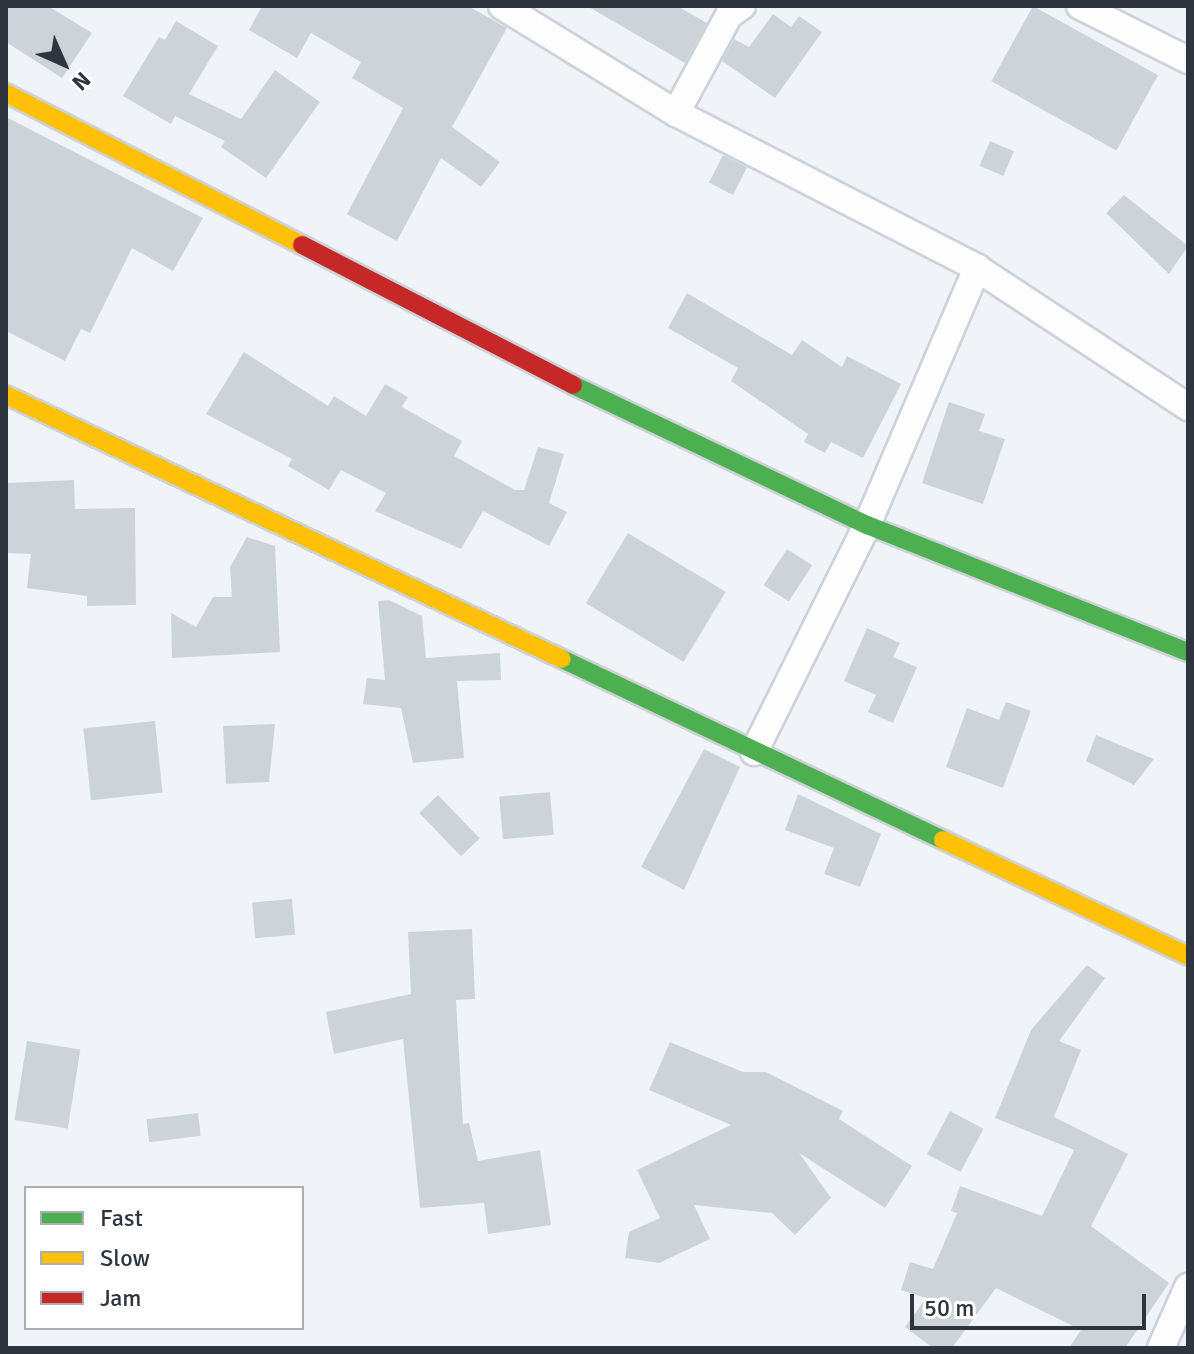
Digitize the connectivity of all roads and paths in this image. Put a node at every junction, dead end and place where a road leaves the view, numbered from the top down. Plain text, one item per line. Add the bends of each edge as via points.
1 (502, 6) edge
2 (742, 6) edge
3 (1080, 6) edge
4 (1188, 60) edge
5 (6, 93) edge
6 (676, 113) junction
7 (977, 268) junction
8 (6, 395) edge
9 (1188, 407) edge
10 (867, 525) junction
11 (1188, 652) edge
12 (754, 752) junction
13 (1188, 956) edge
14 (1188, 1287) edge
15 (1161, 1348) edge

1 - 6 street
2 - 6 street via 729,15
3 - 4 street
5 - 10 street via 693,447
6 - 7 street
7 - 9 street
7 - 10 street
8 - 12 street
10 - 11 street
10 - 12 street
12 - 13 street
14 - 15 street

